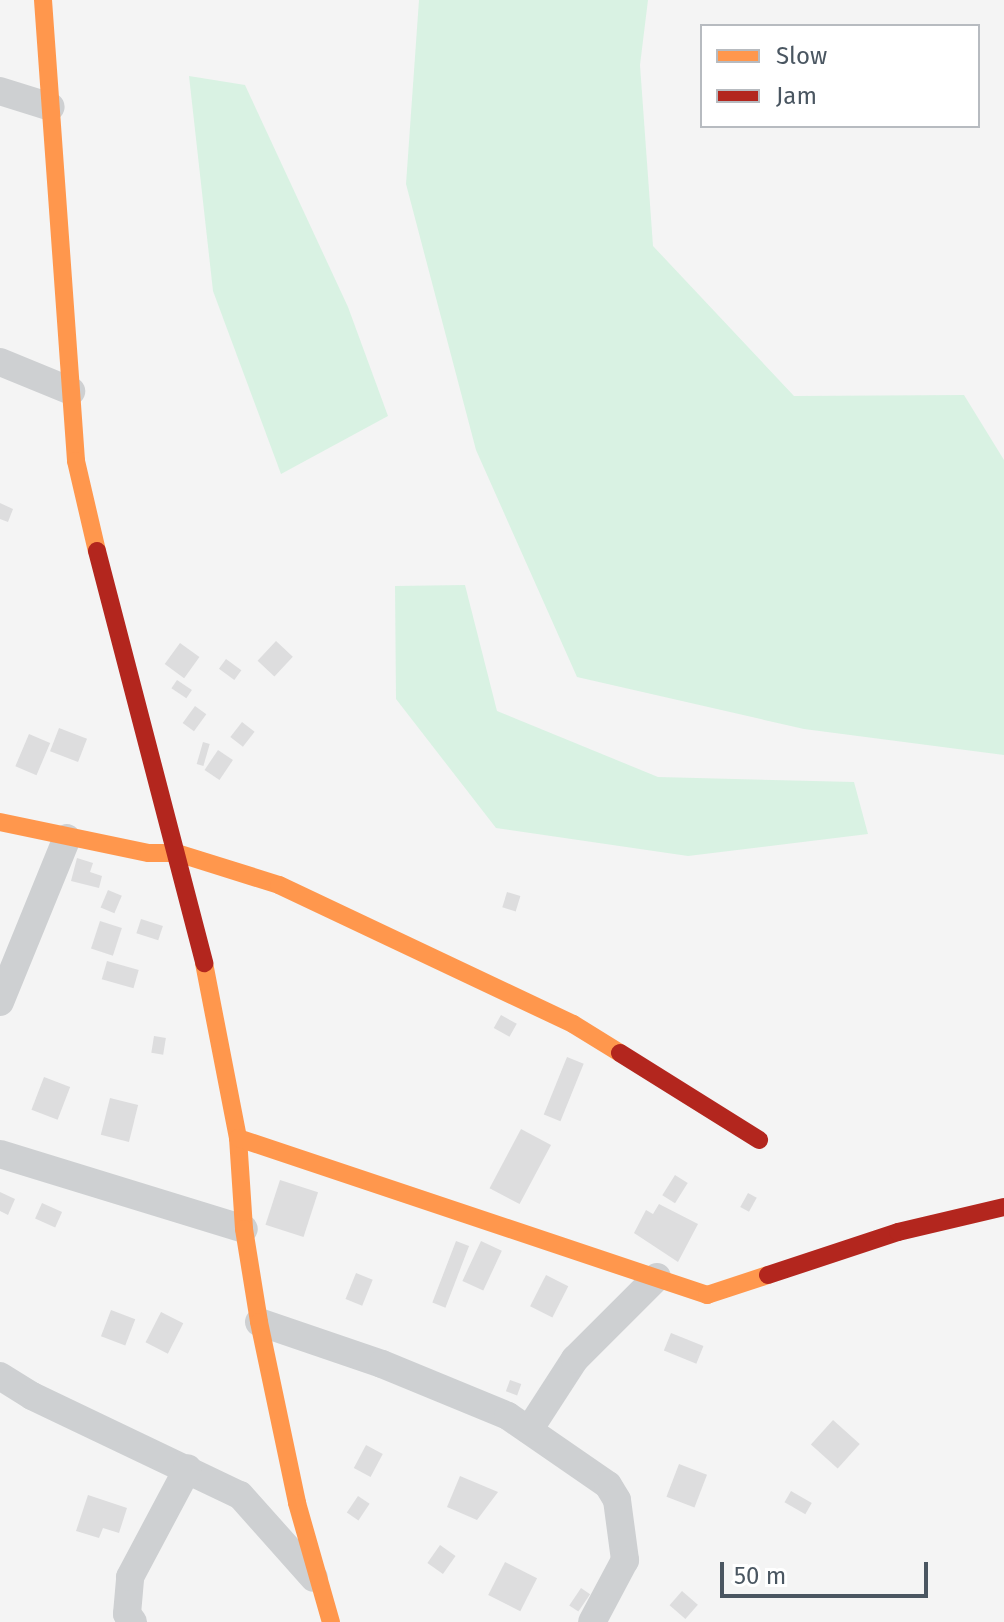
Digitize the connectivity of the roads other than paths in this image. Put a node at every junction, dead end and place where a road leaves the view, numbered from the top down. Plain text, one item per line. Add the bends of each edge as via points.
1 (43, 0) edge
2 (0, 91) edge
3 (51, 107) junction
4 (0, 362) edge
5 (71, 391) junction
6 (0, 822) edge
7 (67, 838) junction
8 (177, 853) junction
9 (0, 1002) edge
10 (238, 1138) junction
11 (759, 1140) dead end
12 (0, 1154) edge
13 (1004, 1207) edge
14 (244, 1229) junction
15 (657, 1277) junction
16 (259, 1322) junction
17 (0, 1376) edge
18 (529, 1430) junction
19 (188, 1468) junction
20 (322, 1587) junction
21 (133, 1622) edge
22 (331, 1622) edge
23 (592, 1622) edge

1 - 3 street
2 - 3 street
3 - 5 street
4 - 5 street
5 - 8 street via 76,461 101,575
6 - 7 street
7 - 8 street
7 - 9 street
8 - 10 street via 185,905 212,992
8 - 11 street via 279,885 573,1024
10 - 14 street
10 - 15 street
12 - 14 street
13 - 15 street via 898,1232 707,1295
14 - 16 street
15 - 18 street via 575,1359
16 - 18 street via 382,1364 508,1416
16 - 20 street via 297,1503
17 - 19 street
18 - 23 street via 608,1485 617,1500 625,1560
19 - 20 street via 240,1495
19 - 21 street via 130,1577 127,1614
20 - 22 street

